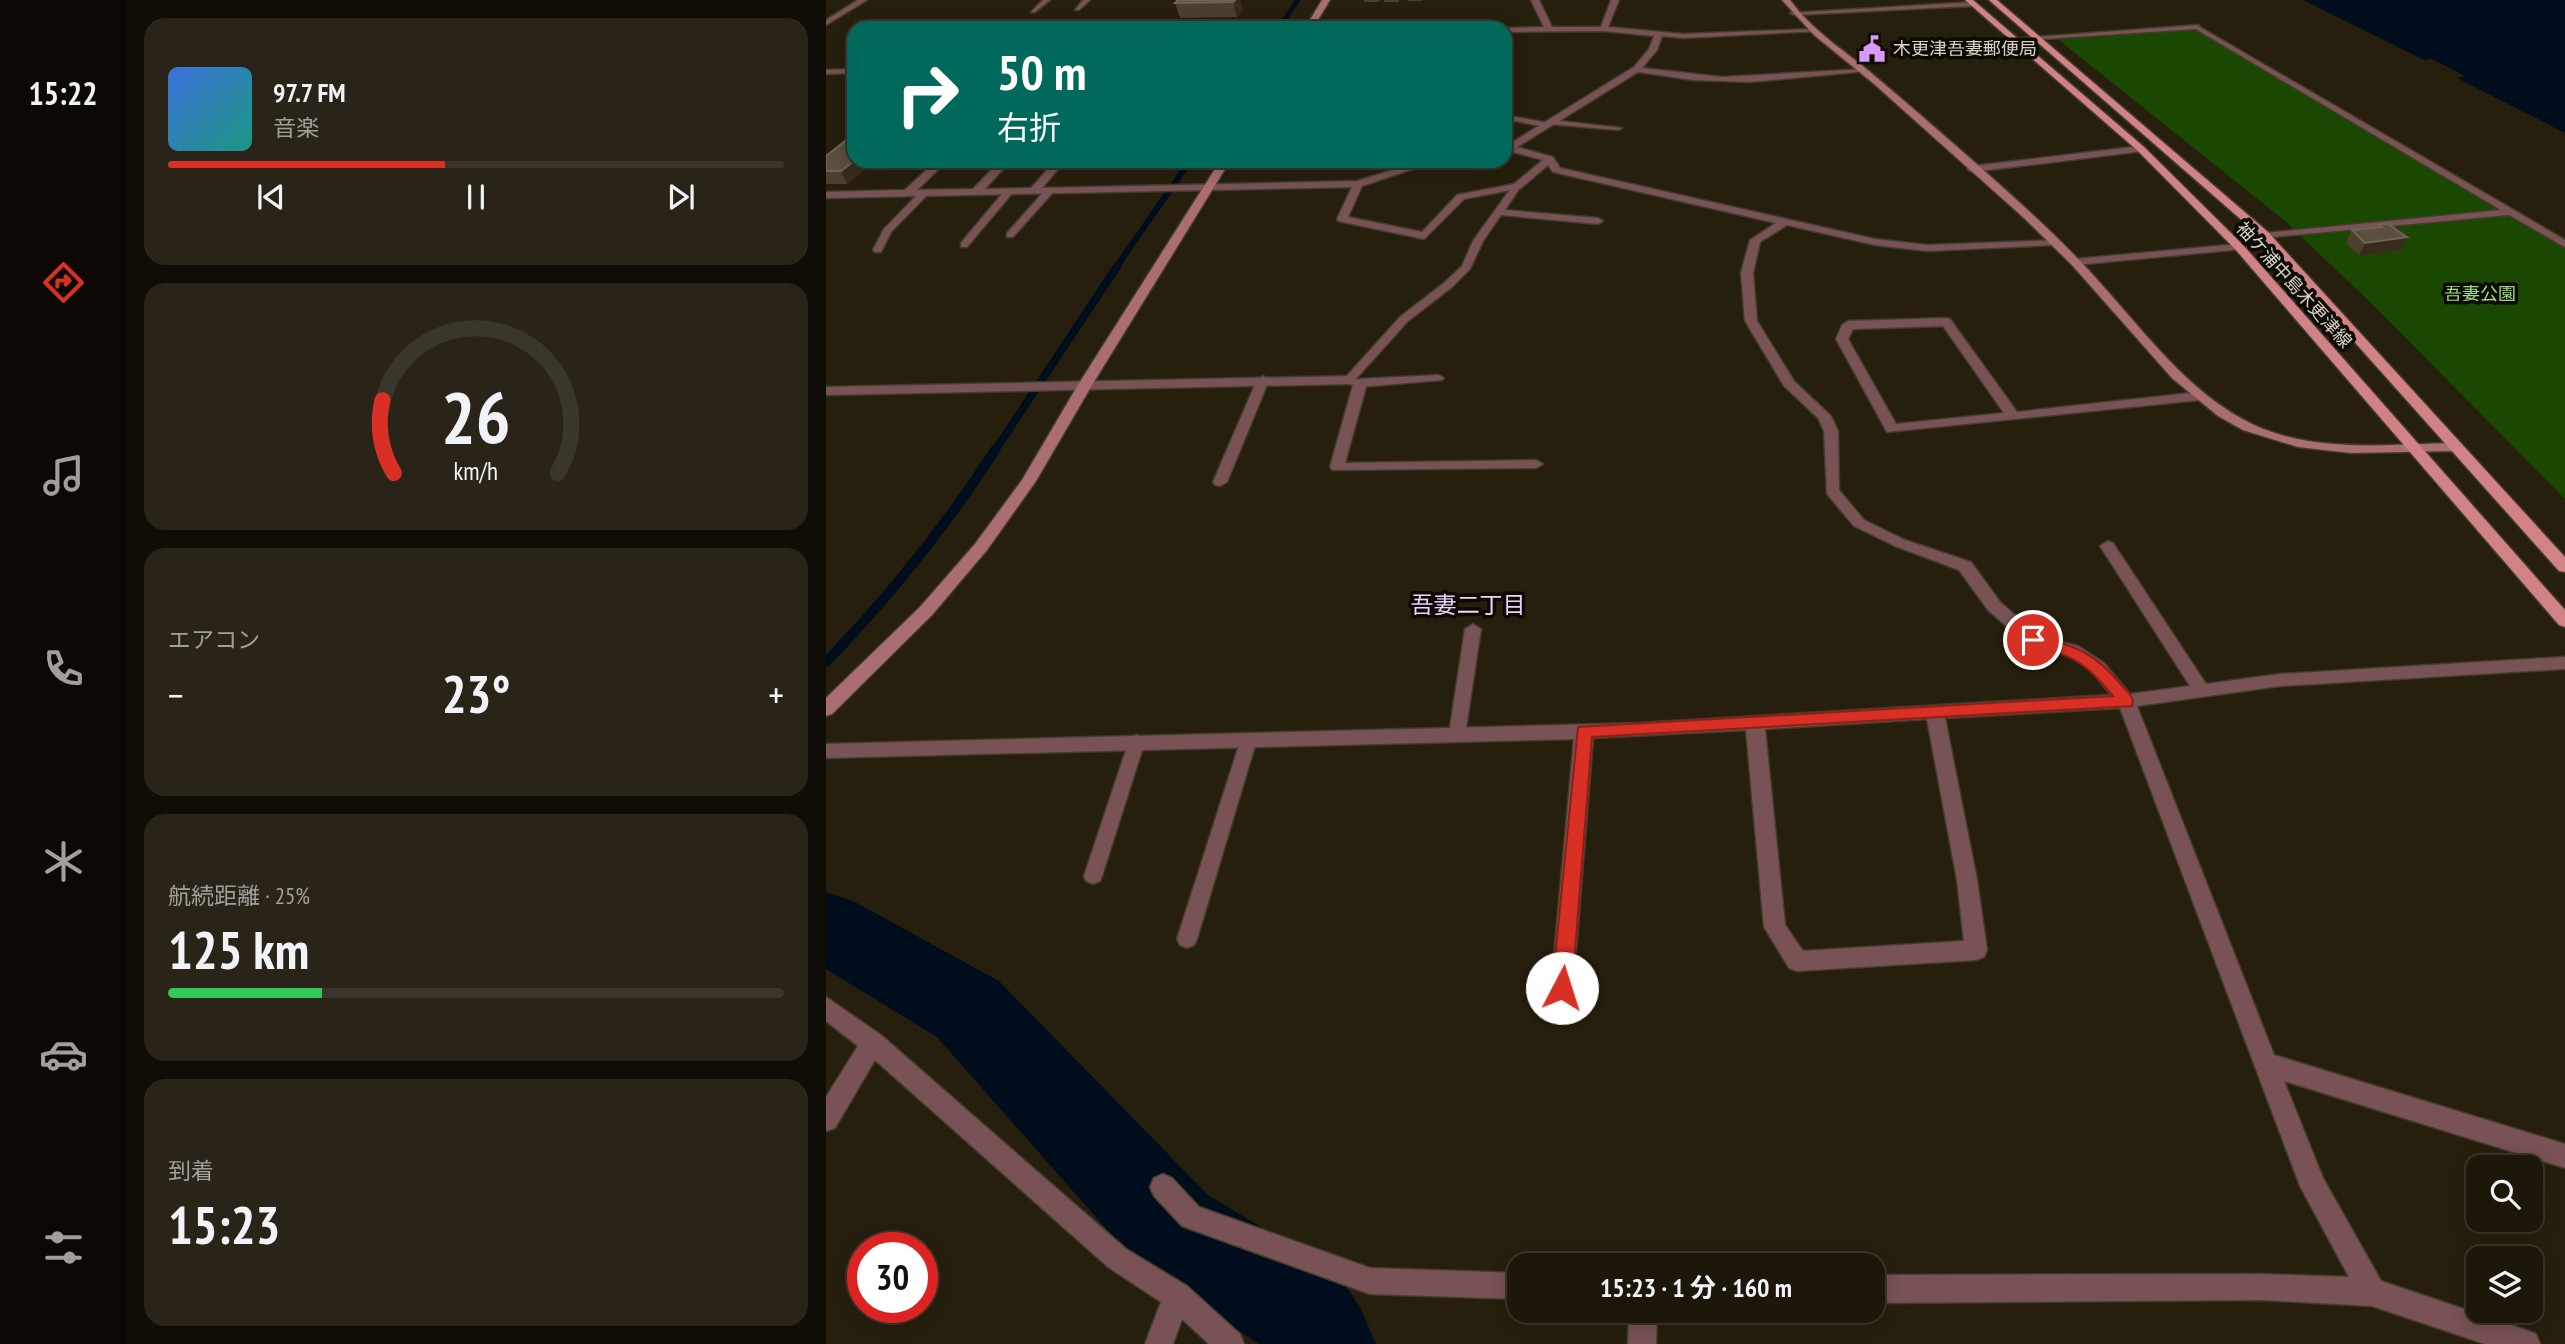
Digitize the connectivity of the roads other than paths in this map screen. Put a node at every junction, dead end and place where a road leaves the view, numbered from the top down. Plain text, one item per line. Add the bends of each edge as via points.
1 (863, 0) edge
2 (1047, 0) edge
3 (1087, 0) edge
4 (1326, 0) edge
5 (1535, 0) edge
6 (1615, 0) edge
7 (1786, 0) edge
8 (1877, 0) edge
9 (1993, 0) edge
10 (1971, 2) edge
11 (1883, 8) junction
12 (1077, 9) dead end
13 (1033, 11) dead end
14 (1794, 13) junction
15 (1313, 21) edge
16 (826, 23) edge
17 (1548, 27) junction
18 (2196, 27) joint
19 (1604, 29) junction
20 (1512, 30) edge
21 (1815, 31) junction
22 (1658, 36) junction
23 (2037, 38) junction
24 (2013, 39) junction
25 (1637, 69) junction
26 (847, 71) edge
27 (1864, 71) junction
28 (826, 72) edge
29 (1512, 118) edge
30 (1548, 123) junction
31 (1618, 128) dead end
32 (1512, 144) edge
33 (1512, 147) edge
34 (2141, 149) junction
35 (1550, 159) junction
36 (935, 168) edge
37 (998, 168) edge
38 (1054, 168) edge
39 (1221, 168) edge
40 (1409, 168) edge
41 (1972, 169) junction
42 (1358, 184) junction
43 (1517, 186) junction
44 (1209, 187) junction
45 (1034, 190) junction
46 (1050, 190) junction
47 (1009, 191) junction
48 (976, 192) junction
49 (908, 193) junction
50 (924, 193) junction
51 (826, 195) edge
52 (1501, 212) junction
53 (2511, 212) junction
54 (1598, 222) dead end
55 (1785, 222) junction
56 (1010, 235) dead end
57 (2265, 236) junction
58 (2053, 242) junction
59 (2565, 244) edge
60 (964, 245) dead end
61 (2239, 247) junction
62 (878, 250) dead end
63 (2075, 262) junction
64 (1438, 378) dead end
65 (1263, 380) junction
66 (1354, 382) junction
67 (1085, 385) junction
68 (826, 391) edge
69 (2200, 396) junction
70 (2013, 416) junction
71 (2413, 447) junction
72 (2456, 447) junction
73 (1536, 464) dead end
74 (1220, 482) dead end
75 (2108, 546) dead end
76 (2565, 567) edge
77 (2565, 621) edge
78 (1474, 629) dead end
79 (2565, 663) edge
80 (2202, 691) junction
81 (2126, 701) junction
82 (826, 709) edge
83 (1935, 713) junction
84 (1755, 724) junction
85 (1584, 731) junction
86 (1457, 734) junction
87 (1248, 739) junction
88 (1137, 741) junction
89 (826, 751) edge
90 (1093, 876) dead end
91 (1187, 939) dead end
92 (1562, 988) dead end
93 (826, 1007) edge
94 (873, 1043) junction
95 (2267, 1064) junction
96 (826, 1119) edge
97 (2565, 1156) edge
98 (1163, 1187) dead end
99 (1507, 1286) edge
100 (1885, 1289) edge
101 (2372, 1292) junction
102 (1177, 1296) junction
103 (1643, 1323) edge
104 (1159, 1344) edge
105 (1230, 1344) edge
106 (1642, 1344) edge
107 (2526, 1344) edge

1 - 16 street
2 - 13 lane
3 - 12 lane
4 - 15 street
5 - 17 street
6 - 19 street
7 - 14 street
8 - 11 street
9 - 23 main road, 袖ケ浦中島木更津線
10 - 11 street
10 - 24 main road, 袖ケ浦中島木更津線
11 - 14 street
14 - 21 street
17 - 19 street
17 - 20 street
18 - 23 street
18 - 53 lane
19 - 22 street
21 - 22 street
21 - 27 street
22 - 25 street
23 - 24 street
23 - 57 main road, 袖ケ浦中島木更津線
24 - 34 main road, 袖ケ浦中島木更津線
25 - 27 street via 1676,79
25 - 30 street
26 - 28 street
27 - 41 street
29 - 30 lane
30 - 31 lane
30 - 32 street
33 - 35 street
34 - 41 street
34 - 61 main road, 袖ケ浦中島木更津線
35 - 43 street
35 - 55 street via 1556,170
36 - 49 street
37 - 48 street
38 - 45 street
39 - 44 street
40 - 42 street
41 - 58 street
42 - 43 street via 1342,219 1424,236 1461,197
42 - 44 street
43 - 52 lane
44 - 46 street
44 - 67 street
45 - 46 street
45 - 47 street
46 - 56 lane
47 - 48 street
47 - 60 lane
48 - 50 street
49 - 50 street
49 - 51 street
50 - 62 lane via 887,231
52 - 54 lane
52 - 66 lane via 1478,241 1466,267 1404,319
53 - 57 lane
53 - 59 lane
55 - 58 street via 1927,248
55 - 81 street via 1755,240 1747,273 1751,321 1789,383 1824,416 1830,431 1832,491 1859,523 1965,566 1994,606 2033,640 2072,650 2098,667
57 - 72 main road, 袖ケ浦中島木更津線
58 - 63 street
61 - 63 street
61 - 71 main road, 袖ケ浦中島木更津線
63 - 69 street
64 - 66 lane
65 - 66 street
65 - 67 street
65 - 74 lane
66 - 73 street via 1337,467
67 - 68 street
67 - 82 street via 1029,481 981,547 926,611
69 - 70 street
69 - 71 street via 2221,414 2285,442 2321,449
70 - 70 street via 1892,429 1842,339 1848,325 1946,322
71 - 72 street
71 - 77 main road, 袖ケ浦中島木更津線
72 - 76 main road, 袖ケ浦中島木更津線
75 - 80 street
78 - 86 lane
79 - 80 street via 2280,680
80 - 81 street
81 - 83 street
81 - 95 street
83 - 84 street
83 - 84 street via 1976,950 1797,961 1775,927
84 - 85 street
85 - 86 street
85 - 92 street
86 - 87 street
87 - 88 street
87 - 91 lane
88 - 89 street
88 - 90 lane
93 - 94 street
94 - 96 street
94 - 102 street via 1117,1258
95 - 97 street
95 - 101 street via 2313,1186
98 - 99 street via 1191,1217 1370,1281
100 - 101 street via 2261,1287
101 - 107 street
102 - 104 street
102 - 105 street
103 - 106 street

